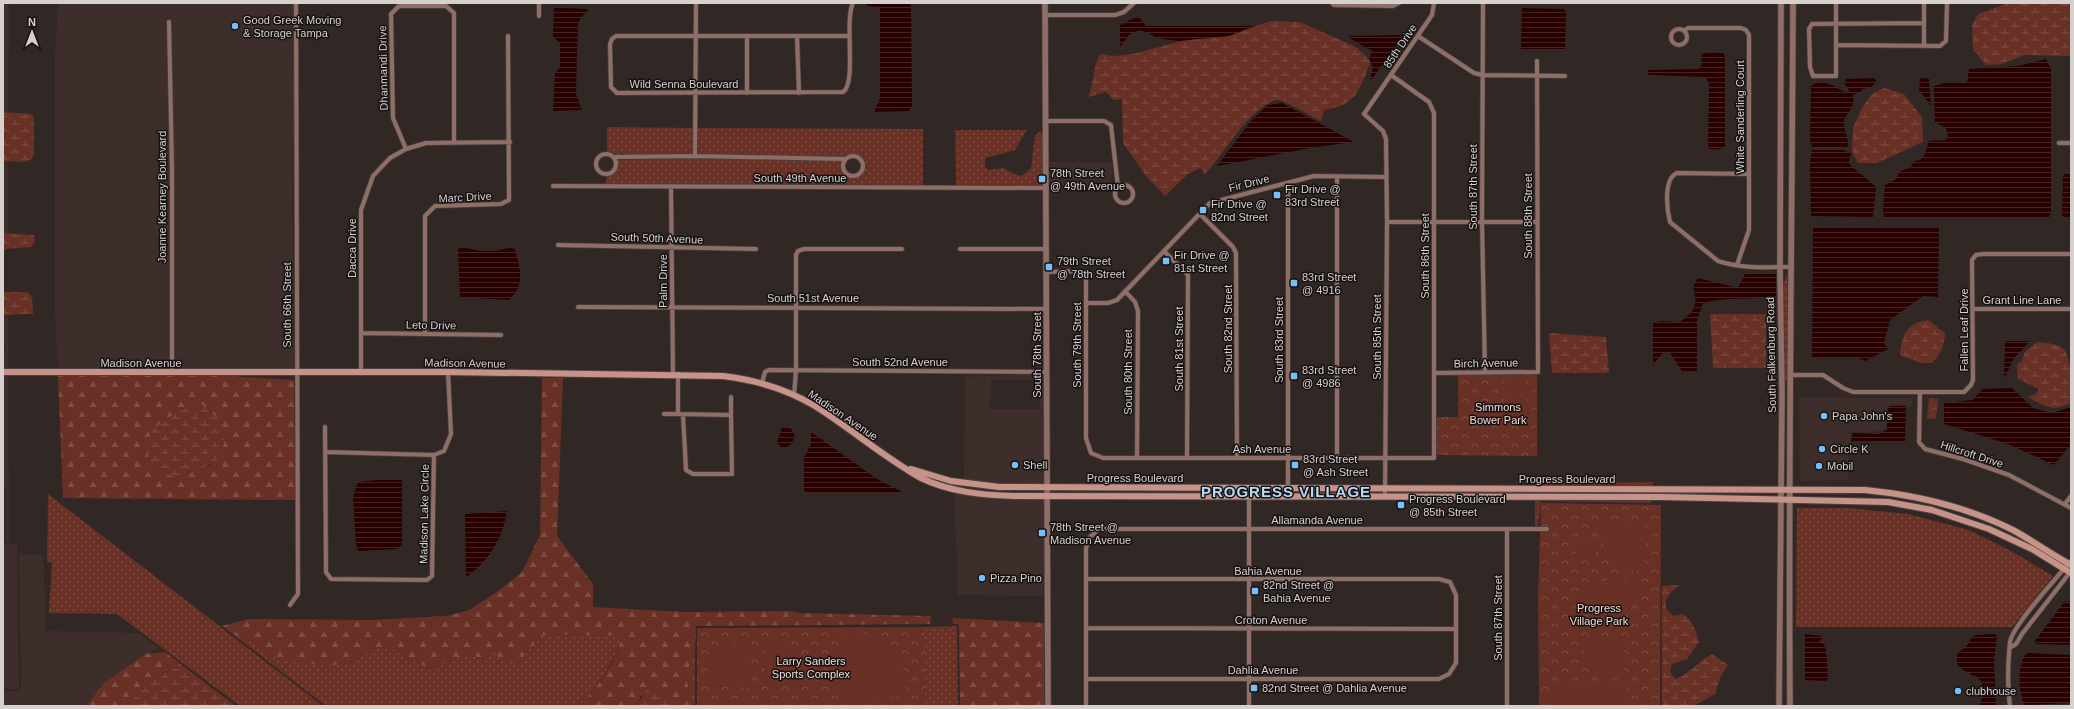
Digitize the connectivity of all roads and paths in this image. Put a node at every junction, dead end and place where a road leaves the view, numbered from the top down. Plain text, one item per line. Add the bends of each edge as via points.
1 (296, 3) edge
2 (539, 3) edge
3 (696, 3) edge
4 (853, 3) edge
5 (1046, 3) edge
6 (1134, 3) edge
7 (1332, 3) edge
8 (1399, 3) edge
9 (1434, 3) edge
10 (1483, 3) edge
11 (1781, 3) edge
12 (1793, 3) edge
13 (1836, 3) edge
14 (1924, 3) edge
15 (1947, 3) edge
16 (1045, 15) junction
17 (539, 16) dead end
18 (169, 22) dead end
19 (1836, 23) junction
20 (1924, 23) junction
21 (1684, 30) junction
22 (508, 36) dead end
23 (696, 36) junction
24 (747, 36) junction
25 (798, 36) junction
26 (849, 36) junction
27 (1418, 36) junction
28 (1836, 45) junction
29 (1924, 46) junction
30 (1537, 61) dead end
31 (1391, 75) junction
32 (1482, 75) junction
33 (1537, 76) junction
34 (1565, 76) dead end
35 (697, 93) junction
36 (747, 93) junction
37 (799, 93) junction
38 (1046, 121) junction
39 (454, 141) junction
40 (510, 142) junction
41 (2059, 143) dead end
42 (2071, 143) edge
43 (406, 149) junction
44 (696, 156) junction
45 (615, 157) junction
46 (844, 159) junction
47 (1749, 174) junction
48 (1337, 177) junction
49 (1386, 177) junction
50 (1288, 183) junction
51 (553, 186) dead end
52 (671, 187) junction
53 (1118, 187) junction
54 (1047, 188) junction
55 (1200, 214) junction
56 (1387, 222) junction
57 (1434, 222) junction
58 (1482, 222) junction
59 (1537, 222) junction
60 (558, 245) dead end
61 (672, 248) junction
62 (1047, 248) junction
63 (756, 249) dead end
64 (902, 249) dead end
65 (960, 249) dead end
66 (1164, 251) junction
67 (2071, 254) edge
68 (1736, 266) junction
69 (1780, 267) junction
70 (1792, 267) junction
71 (1048, 272) junction
72 (1125, 291) junction
73 (1086, 303) junction
74 (672, 306) junction
75 (578, 307) dead end
76 (796, 307) junction
77 (1047, 309) junction
78 (1973, 309) junction
79 (2071, 309) edge
80 (361, 333) junction
81 (425, 333) junction
82 (501, 335) dead end
83 (796, 371) junction
84 (3, 372) edge
85 (296, 372) junction
86 (448, 372) junction
87 (1047, 372) junction
88 (1485, 372) junction
89 (1538, 372) joint
90 (172, 373) junction
91 (361, 373) junction
92 (1434, 373) junction
93 (676, 374) junction
94 (1792, 375) junction
95 (762, 383) junction
96 (1920, 392) junction
97 (794, 395) junction
98 (731, 397) dead end
99 (664, 414) dead end
100 (678, 414) junction
101 (684, 415) junction
102 (731, 415) junction
103 (325, 427) dead end
104 (325, 452) junction
105 (1091, 453) joint
106 (434, 455) junction
107 (1137, 458) junction
108 (1187, 458) junction
109 (1237, 458) junction
110 (1288, 458) junction
111 (1337, 458) junction
112 (1385, 458) junction
113 (1434, 458) joint
114 (902, 466) junction
115 (1048, 488) junction
116 (1148, 488) junction
117 (1249, 488) junction
118 (1288, 488) junction
119 (1489, 488) junction
120 (1385, 489) junction
121 (1532, 489) junction
122 (1611, 489) junction
123 (1780, 490) junction
124 (1790, 490) junction
125 (1048, 496) junction
126 (1148, 496) junction
127 (1250, 496) junction
128 (1288, 496) junction
129 (2071, 496) edge
130 (1385, 497) junction
131 (1490, 497) junction
132 (1546, 497) junction
133 (1779, 500) junction
134 (1789, 500) junction
135 (2065, 504) junction
136 (2071, 508) edge
137 (1249, 529) junction
138 (1507, 529) junction
139 (1547, 529) dead end
140 (2070, 563) edge
141 (2064, 569) junction
142 (2071, 572) edge
143 (1086, 579) junction
144 (1249, 580) junction
145 (290, 605) dead end
146 (1087, 628) junction
147 (1249, 629) junction
148 (1456, 629) junction
149 (2011, 647) junction
150 (1087, 679) junction
151 (1249, 679) junction
152 (1048, 706) edge
153 (1086, 706) edge
154 (1249, 706) edge
155 (1507, 706) edge
156 (1779, 706) edge
157 (1790, 706) edge
158 (2010, 706) edge

1 - 85 street, South 66th Street
2 - 17 street
3 - 23 street
4 - 26 street, Wild Senna Boulevard via 850,8
5 - 16 street, South 78th Street
6 - 16 street via 1124,12 1115,15
7 - 8 street via 1393,6
9 - 27 street, 85th Drive via 1432,15
10 - 32 street, South 87th Street
11 - 69 street, South Falkenburg Road
12 - 70 street, South Falkenburg Road
13 - 19 street
14 - 20 street
15 - 29 street via 1946,40 1940,46
16 - 38 street, South 78th Street
18 - 90 street, Joanne Kearney Boulevard
19 - 20 street
19 - 28 street
19 - 28 street via 1812,24 1809,29 1811,73 1818,77 1836,76
20 - 29 street
21 - 21 street via 1673,31 1673,43 1680,45 1685,41 1687,35
21 - 47 street, White Sanderling Court via 1741,28 1748,33
22 - 40 street, Marc Drive
23 - 24 street, Wild Senna Boulevard
23 - 35 street
23 - 35 street, Wild Senna Boulevard via 616,36 610,44 610,66 611,87 617,93
24 - 25 street, Wild Senna Boulevard
24 - 36 street
25 - 26 street, Wild Senna Boulevard
25 - 37 street
26 - 37 street, Wild Senna Boulevard via 849,76 846,90 838,93
27 - 31 street, 85th Drive
27 - 32 street via 1474,73
28 - 29 street
30 - 33 street, South 88th Street
31 - 49 street, 85th Drive via 1364,114 1383,131 1386,139
31 - 57 street, South 86th Street via 1429,102 1434,112
32 - 33 street
32 - 58 street, South 87th Street
33 - 34 street
33 - 59 street, South 88th Street
35 - 36 street, Wild Senna Boulevard
35 - 44 street
36 - 37 street, Wild Senna Boulevard
38 - 53 street via 1104,121 1111,125
38 - 54 street, South 78th Street
39 - 40 street, Dacca Drive
39 - 43 street, Dacca Drive via 426,142
39 - 43 street, Dhanmandi Drive via 454,13 446,6 399,6 391,14 393,118
40 - 81 street, Marc Drive via 509,200 501,204 435,206 425,216
41 - 42 street
43 - 80 street, Dacca Drive via 390,158 373,176 361,210
44 - 45 street
44 - 46 street
45 - 45 street via 606,153 600,156 596,161 597,168 602,173 612,172 616,167
46 - 46 street via 854,156 860,158 864,165 862,172 854,176 847,175 843,169
47 - 68 street, White Sanderling Court via 1748,230
47 - 68 street via 1677,173 1668,181 1670,222 1718,261
48 - 49 street, Fir Drive
48 - 50 street, Fir Drive via 1314,176
48 - 111 street
49 - 56 street, South 85th Street
50 - 55 street, Fir Drive via 1217,200
50 - 110 street, South 83rd Street
51 - 52 street, South 49th Avenue
52 - 54 street, South 49th Avenue
52 - 61 street, Palm Drive
53 - 53 street via 1126,185 1132,188 1133,194 1129,202 1122,203 1115,198 1114,192
54 - 62 street, South 78th Street
55 - 66 street, Fir Drive
55 - 109 street, South 82nd Street via 1234,247 1236,253
56 - 57 street
56 - 112 street, South 85th Street
57 - 58 street
57 - 92 street, South 86th Street
58 - 59 street
58 - 88 street, South 87th Street
59 - 89 street, South 88th Street
60 - 61 street, South 50th Avenue
61 - 63 street, South 50th Avenue
61 - 74 street, Palm Drive
62 - 65 street
62 - 71 street, South 78th Street
64 - 76 street via 798,251
66 - 72 street, Fir Drive
66 - 108 street, South 81st Street via 1188,275
67 - 78 street, Fallen Leaf Drive via 1976,256 1972,260
68 - 69 street
69 - 70 street
69 - 123 street, South Falkenburg Road
70 - 94 street, South Falkenburg Road
71 - 73 street, South 79th Street via 1077,271 1083,274 1086,279
71 - 77 street, South 78th Street
72 - 73 street, Fir Drive via 1117,300 1108,303
72 - 107 street, South 80th Street via 1135,302 1138,311
73 - 105 street, South 79th Street via 1086,438
74 - 75 street, South 51st Avenue
74 - 76 street, South 51st Avenue
74 - 93 street, Palm Drive
76 - 77 street, South 51st Avenue
76 - 83 street
77 - 87 street, South 78th Street
78 - 79 street, Grant Line Lane
78 - 96 street, Fallen Leaf Drive via 1971,385 1964,392
80 - 81 street, Leto Drive
80 - 91 street, Dacca Drive
81 - 82 street, Leto Drive
83 - 87 street, South 52nd Avenue
83 - 95 street, South 52nd Avenue via 767,370
83 - 97 street
84 - 90 main road, Madison Avenue
85 - 90 main road, Madison Avenue
85 - 91 main road, Madison Avenue
85 - 145 street, South 66th Street via 298,594
86 - 91 main road, Madison Avenue
86 - 93 main road, Madison Avenue
86 - 106 street, Madison Lake Circle via 451,434 444,451
87 - 115 street, South 78th Street
88 - 89 street, Birch Avenue
88 - 92 street, Birch Avenue
92 - 113 street, South 86th Street
93 - 95 main road, Madison Avenue via 723,376
93 - 100 street, Palm Drive
94 - 96 street, Fallen Leaf Drive via 1823,375 1853,392
94 - 124 street, South Falkenburg Road
95 - 97 main road, Madison Avenue
96 - 135 street, Hillcroft Drive via 1919,442 1925,449 1986,466
97 - 114 main road, Madison Avenue via 816,406
98 - 102 street
99 - 100 street
100 - 101 street
101 - 102 street
101 - 102 street via 685,469 696,474 732,474
103 - 104 street, Madison Lake Circle
104 - 106 street
104 - 106 street, Madison Lake Circle via 326,572 331,579 427,580 432,576
105 - 107 street, Ash Avenue via 1103,458
107 - 108 street, Ash Avenue
108 - 109 street, Ash Avenue
109 - 110 street, Ash Avenue
110 - 111 street, Ash Avenue
110 - 118 street, South 83rd Street
111 - 112 street, Ash Avenue
112 - 113 street, Ash Avenue
112 - 120 street, South 85th Street
114 - 115 main road, Madison Avenue via 931,476 976,486
114 - 125 main road, Madison Avenue via 922,479 972,494
115 - 116 main road, Progress Boulevard
115 - 125 street, South 78th Street
116 - 117 main road, Progress Boulevard
116 - 126 main road
117 - 118 main road, Progress Boulevard
117 - 127 street
118 - 120 main road, Progress Boulevard
118 - 128 street, South 83rd Street
119 - 120 main road, Progress Boulevard
119 - 121 main road, Progress Boulevard
119 - 131 main road
120 - 130 street, South 85th Street
121 - 122 main road, Progress Boulevard
121 - 132 main road via 1545,493
122 - 123 main road, Progress Boulevard
122 - 132 main road via 1600,492 1552,492
123 - 124 main road, Progress Boulevard
123 - 133 street, South Falkenburg Road
124 - 134 street, South Falkenburg Road
124 - 140 main road, Progress Boulevard via 1865,490 1931,500 2006,527
125 - 126 main road, Progress Boulevard
125 - 152 street, South 78th Street
126 - 127 main road, Progress Boulevard
127 - 128 main road, Progress Boulevard
127 - 137 street
128 - 130 main road, Progress Boulevard
129 - 135 street
130 - 131 main road, Progress Boulevard
131 - 132 main road, Progress Boulevard
132 - 133 main road, Progress Boulevard
133 - 134 main road, Progress Boulevard
133 - 156 street, South Falkenburg Road
134 - 141 main road, Progress Boulevard via 1888,502 1932,510 2010,538
134 - 157 street, South Falkenburg Road
135 - 136 street, Hillcroft Drive
137 - 138 street, Allamanda Avenue
137 - 143 street, Allamanda Avenue via 1099,529 1090,537 1086,548
137 - 144 street
138 - 139 street, Allamanda Avenue
138 - 155 street, South 87th Street
140 - 141 street
141 - 142 main road, Progress Boulevard
141 - 149 street via 2017,628 2010,641
142 - 149 street via 2016,644
143 - 144 street, Bahia Avenue
143 - 146 street
144 - 147 street
144 - 148 street, Bahia Avenue via 1439,579 1450,582 1456,595
146 - 147 street, Croton Avenue
146 - 150 street
147 - 148 street, Croton Avenue
147 - 151 street
148 - 151 street, Dahlia Avenue via 1454,670 1439,679
149 - 158 street via 2008,693
150 - 151 street, Dahlia Avenue
150 - 153 street
151 - 154 street

